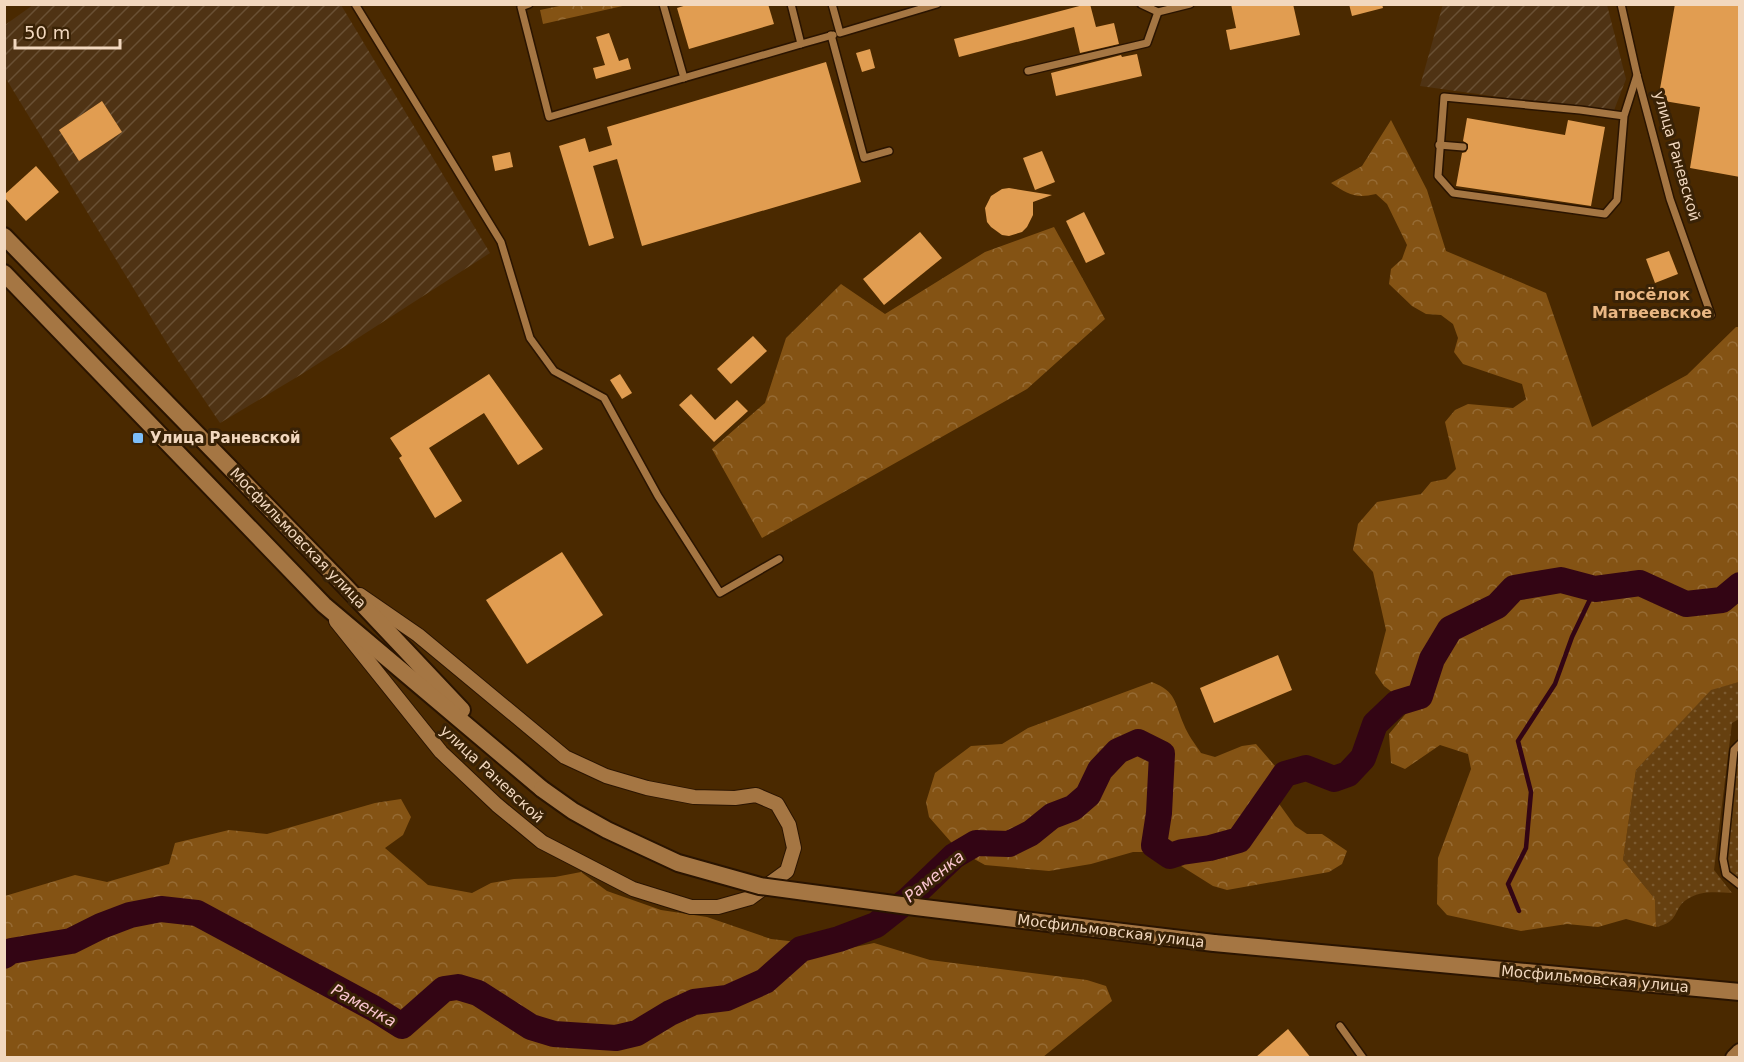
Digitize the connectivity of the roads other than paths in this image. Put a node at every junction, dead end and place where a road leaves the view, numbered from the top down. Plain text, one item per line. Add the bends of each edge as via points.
1 (355, 4) edge
2 (530, 4) edge
3 (663, 4) edge
4 (791, 4) edge
5 (832, 4) edge
6 (937, 4) edge
7 (1141, 4) edge
8 (1190, 4) edge
9 (1621, 4) edge
10 (1158, 12) junction
11 (840, 33) junction
12 (831, 35) junction
13 (801, 44) junction
14 (1028, 71) dead end
15 (1637, 75) junction
16 (684, 78) junction
17 (1624, 116) junction
18 (1439, 144) junction
19 (1462, 147) dead end
20 (889, 151) dead end
21 (4, 236) edge
22 (4, 273) edge
23 (1711, 315) dead end
24 (779, 559) dead end
25 (345, 586) junction
26 (324, 605) junction
27 (1740, 744) edge
28 (515, 765) junction
29 (1740, 885) edge
30 (1740, 992) edge
31 (1340, 1026) dead end
32 (1740, 1052) edge
33 (1359, 1056) edge
34 (1734, 1058) edge

1 - 24 lane via 501,242 530,338 554,371 604,398 658,496 720,593
2 - 16 lane via 521,7 549,117
3 - 16 lane
4 - 13 lane
5 - 11 lane
6 - 11 lane
7 - 10 lane
8 - 10 lane
9 - 15 lane, улица Раневской
10 - 14 lane via 1147,43
11 - 12 lane
12 - 13 lane
12 - 20 lane via 864,158
13 - 16 lane
15 - 17 lane
15 - 23 lane, улица Раневской via 1670,198
17 - 18 lane via 1444,97
17 - 18 lane via 1617,200 1605,214 1453,193 1438,176
18 - 19 lane
21 - 25 street, Мосфильмовская улица
22 - 26 street, Мосфильмовская улица
25 - 26 street, улица Раневской via 418,635 565,757 606,776 647,788 694,797 756,795 777,804 789,825 794,848 787,872 750,898 718,907 691,907 633,889 542,843 441,753
25 - 28 street, Мосфильмовская улица
26 - 28 street, Мосфильмовская улица
27 - 29 lane via 1734,750 1723,860 1726,874
28 - 30 street, Мосфильмовская улица, bridge via 573,811 607,830 668,858 760,886 1214,943
31 - 33 lane
32 - 34 street

